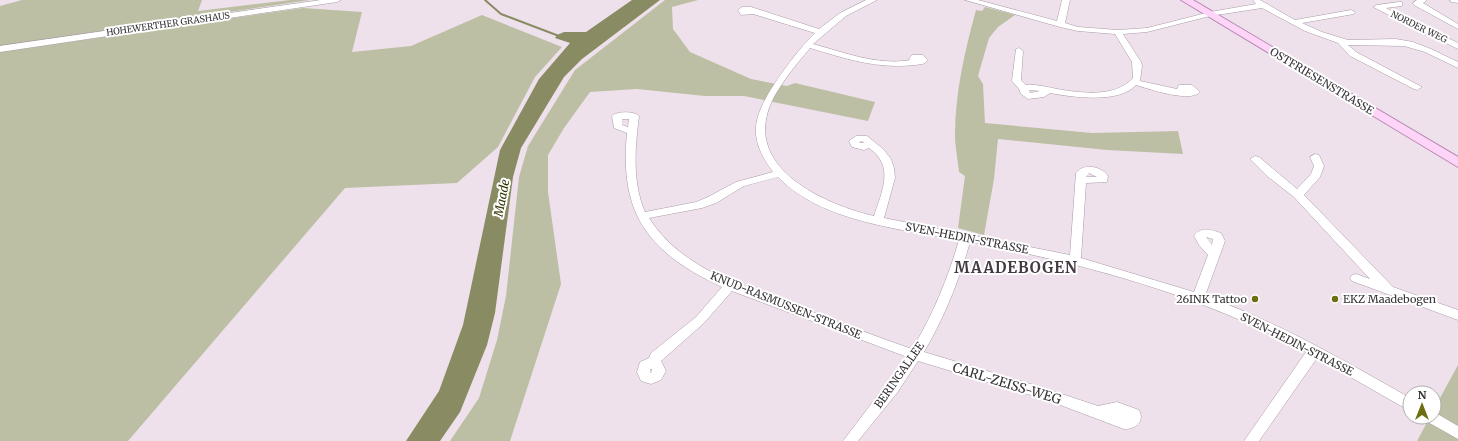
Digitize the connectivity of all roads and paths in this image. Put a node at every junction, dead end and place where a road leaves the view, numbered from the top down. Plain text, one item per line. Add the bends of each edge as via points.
1 (337, 0) edge
2 (872, 0) edge
3 (970, 0) edge
4 (1066, 0) edge
5 (1186, 0) edge
6 (1423, 0) edge
7 (1454, 0) edge
8 (1458, 1) edge
9 (1258, 2) edge
10 (1399, 4) dead end
11 (752, 11) dead end
12 (1351, 12) dead end
13 (1210, 14) junction
14 (1295, 22) junction
15 (1060, 25) junction
16 (1458, 27) edge
17 (820, 32) junction
18 (1118, 32) junction
19 (1342, 42) junction
20 (807, 45) junction
21 (1458, 46) edge
22 (0, 49) edge
23 (1019, 51) dead end
24 (1458, 54) edge
25 (1443, 58) junction
26 (915, 62) dead end
27 (1458, 65) edge
28 (1134, 82) junction
29 (1417, 87) dead end
30 (1184, 93) dead end
31 (632, 132) dead end
32 (869, 144) dead end
33 (1315, 157) dead end
34 (1255, 159) dead end
35 (1458, 163) edge
36 (780, 173) junction
37 (1081, 180) dead end
38 (1298, 195) junction
39 (642, 216) junction
40 (878, 220) junction
41 (965, 238) junction
42 (1214, 254) dead end
43 (1075, 260) junction
44 (1356, 278) dead end
45 (730, 285) junction
46 (1389, 290) junction
47 (1198, 298) junction
48 (1458, 315) edge
49 (1314, 351) junction
50 (915, 354) junction
51 (652, 364) dead end
52 (1402, 400) edge
53 (1099, 412) dead end
54 (1442, 423) edge
55 (1458, 432) edge
56 (850, 441) edge
57 (1251, 441) edge

1 - 22 street, HOHEWERTHER GRASHAUS
2 - 17 street, SVEN-HEDIN-STRASSE via 849,10
3 - 15 street
4 - 15 street
5 - 13 main road, OSTFRIESENSTRASSE
6 - 16 street via 1417,3
7 - 8 street
9 - 13 street via 1222,14
9 - 14 street
10 - 21 street, NORDER WEG via 1377,7
11 - 17 street
12 - 14 street
13 - 18 street via 1147,30
13 - 35 main road, OSTFRIESENSTRASSE
14 - 19 street via 1314,33
15 - 18 street
17 - 20 street, SVEN-HEDIN-STRASSE
18 - 28 street via 1138,66
19 - 25 street via 1407,43
19 - 29 street via 1353,54
20 - 26 street via 882,63
20 - 36 street, SVEN-HEDIN-STRASSE via 782,78 763,111 761,120 762,140 767,156
23 - 28 street via 1016,81 1028,96 1035,97 1048,90 1069,95 1106,94 1119,91
24 - 25 street
25 - 27 street
28 - 30 street
31 - 39 street, KNUD-RASMUSSEN-STRASSE via 632,181
32 - 40 street via 877,148 886,159 891,173
33 - 38 street via 1319,166 1316,175
34 - 38 street
36 - 39 street via 740,184 698,205
36 - 40 street, SVEN-HEDIN-STRASSE via 792,185 823,202 841,210
37 - 43 street
38 - 46 street
39 - 45 street, KNUD-RASMUSSEN-STRASSE via 657,236 688,264
40 - 41 street, SVEN-HEDIN-STRASSE
41 - 43 street, SVEN-HEDIN-STRASSE
41 - 50 street, BERINGALLEE via 946,297
42 - 47 street
43 - 47 street, SVEN-HEDIN-STRASSE
44 - 46 street
45 - 50 street, KNUD-RASMUSSEN-STRASSE via 857,335
45 - 51 street via 700,320 656,357
46 - 48 street
47 - 49 street, SVEN-HEDIN-STRASSE via 1256,321
49 - 52 street, SVEN-HEDIN-STRASSE
49 - 57 street
50 - 53 street, CARL-ZEISS-WEG
50 - 56 street, BERINGALLEE via 905,371
54 - 55 street

